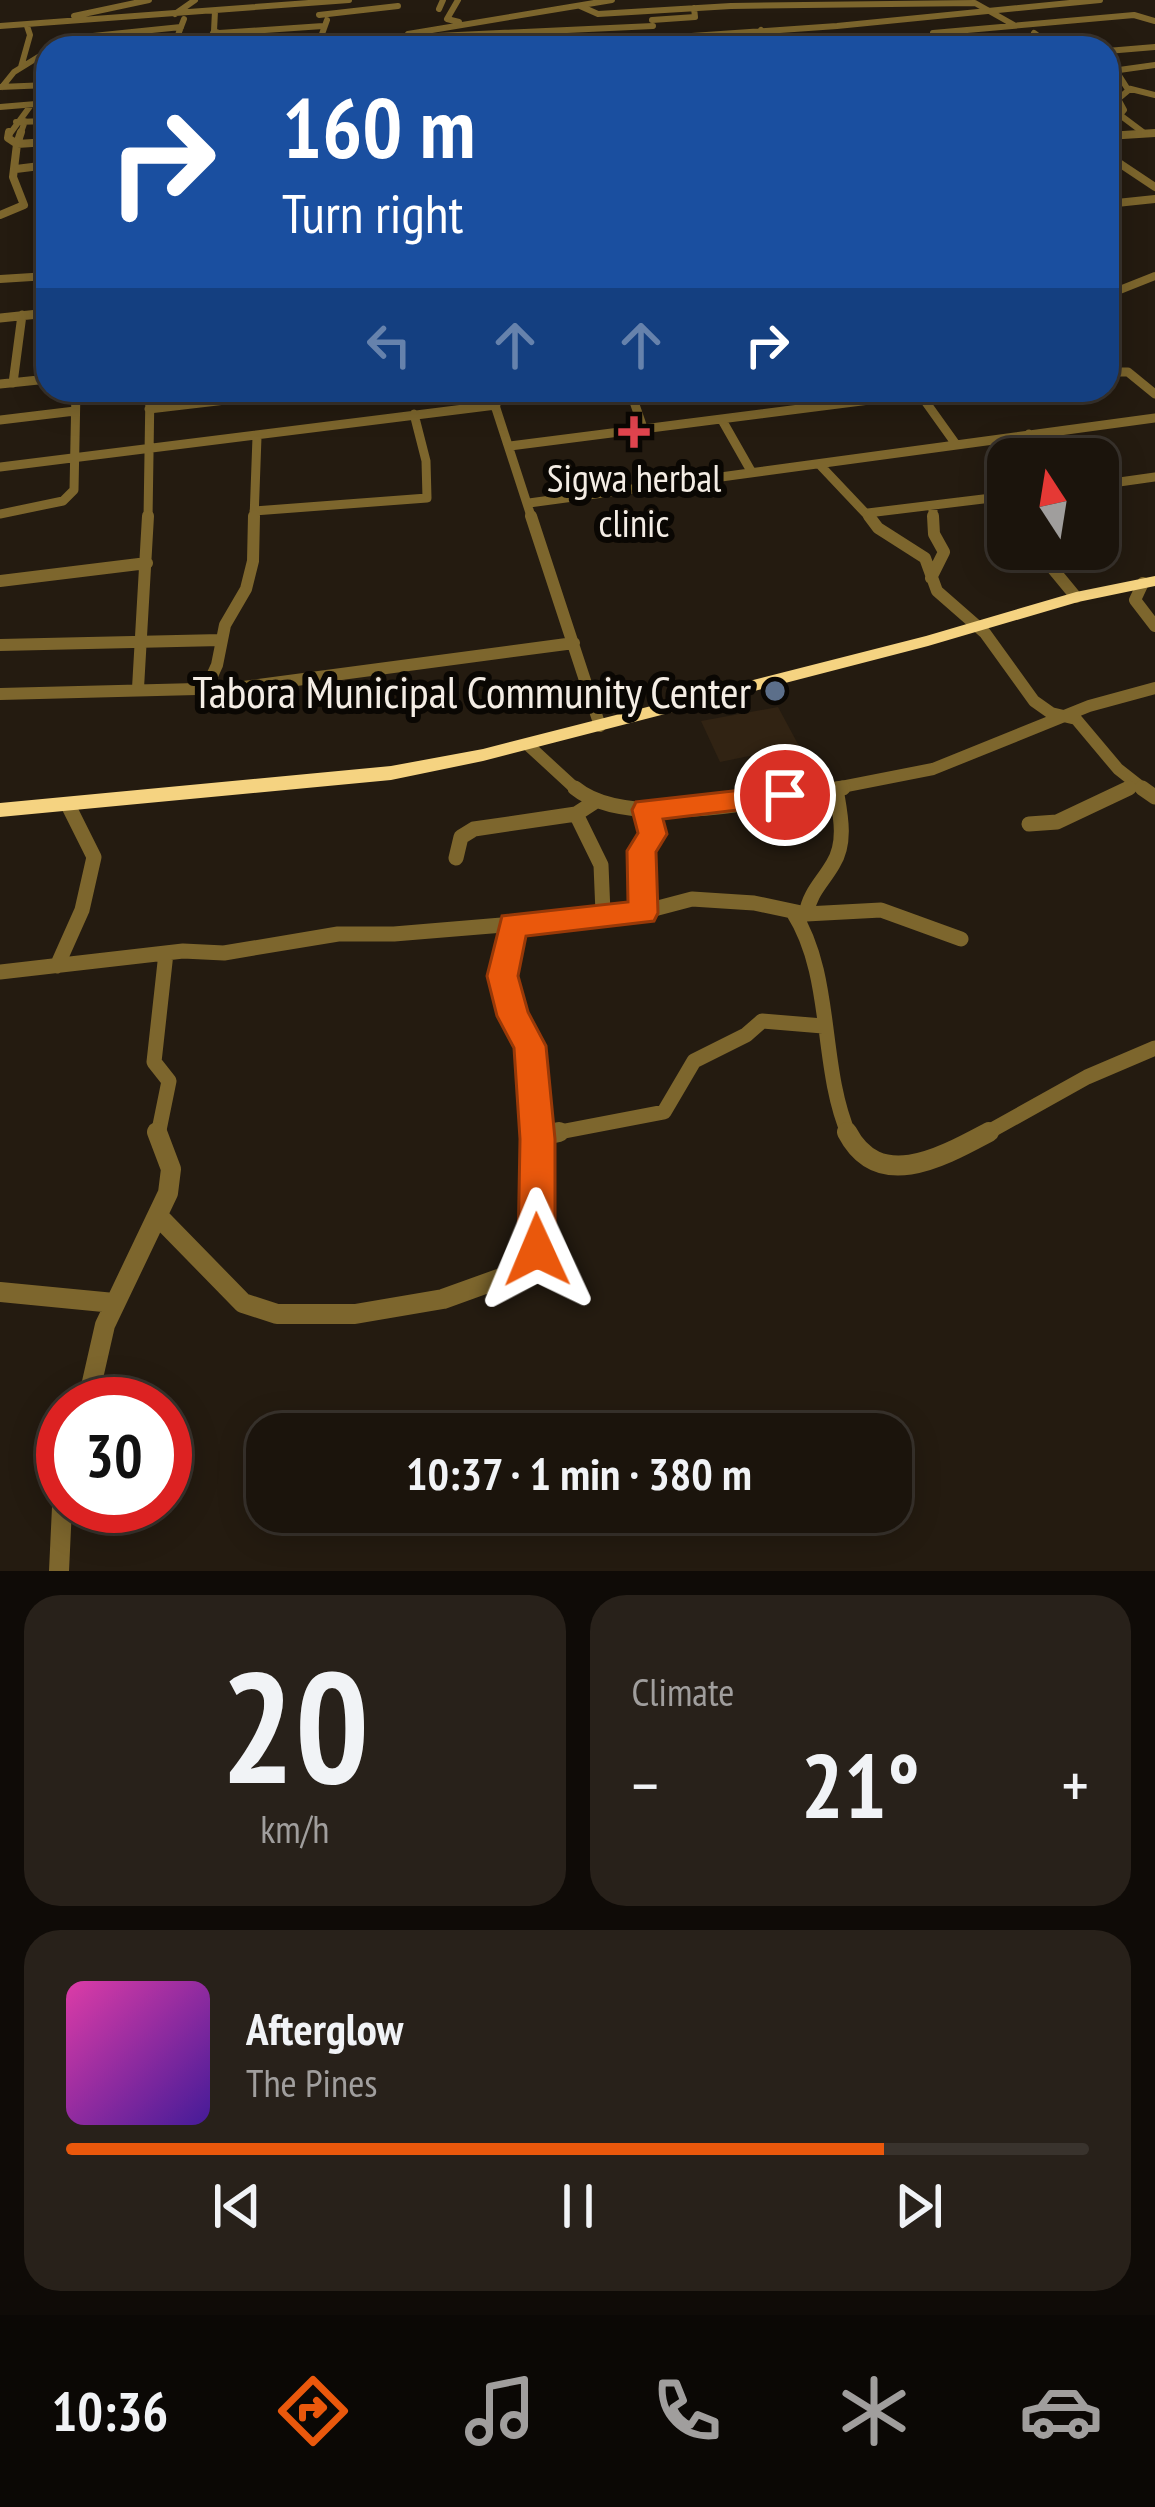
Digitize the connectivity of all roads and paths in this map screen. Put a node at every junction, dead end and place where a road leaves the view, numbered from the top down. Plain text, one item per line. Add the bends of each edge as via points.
1 (149, 0) edge
2 (195, 0) edge
3 (302, 0) edge
4 (349, 0) edge
5 (610, 0) edge
6 (638, 0) edge
7 (899, 0) edge
8 (982, 0) edge
9 (1099, 0) edge
10 (458, 2) edge
11 (966, 2) edge
12 (313, 3) edge
13 (398, 3) edge
14 (729, 3) edge
15 (874, 3) edge
16 (163, 4) dead end
17 (293, 4) junction
18 (1012, 4) edge
19 (441, 5) edge
20 (688, 5) edge
21 (580, 6) junction
22 (815, 7) edge
23 (504, 9) dead end
24 (643, 10) junction
25 (215, 11) junction
26 (987, 11) junction
27 (186, 12) junction
28 (610, 13) junction
29 (319, 15) junction
30 (513, 15) junction
31 (1131, 15) junction
32 (400, 16) dead end
33 (903, 20) junction
34 (1155, 20) edge
35 (894, 21) junction
36 (462, 23) junction
37 (653, 23) junction
38 (1013, 25) junction
39 (2, 26) edge
40 (27, 26) junction
41 (181, 26) junction
42 (322, 26) junction
43 (840, 26) junction
44 (1137, 26) dead end
45 (614, 27) junction
46 (801, 28) junction
47 (758, 30) junction
48 (214, 31) junction
49 (538, 32) junction
50 (240, 33) junction
51 (933, 33) junction
52 (463, 34) junction
53 (705, 34) joint
54 (92, 36) edge
55 (177, 36) edge
56 (212, 36) edge
57 (240, 36) edge
58 (319, 36) edge
59 (412, 36) edge
60 (434, 36) edge
61 (543, 36) edge
62 (649, 36) edge
63 (676, 36) edge
64 (765, 36) edge
65 (850, 36) edge
66 (936, 36) edge
67 (1036, 36) edge
68 (1155, 47) edge
69 (1119, 50) edge
70 (36, 59) edge
71 (1155, 65) edge
72 (21, 67) junction
73 (1119, 70) edge
74 (1119, 81) edge
75 (36, 86) edge
76 (1, 87) edge
77 (1130, 89) junction
78 (1155, 95) edge
79 (1121, 97) joint
80 (1119, 100) edge
81 (32, 105) junction
82 (36, 105) edge
83 (0, 107) edge
84 (1119, 120) edge
85 (23, 121) junction
86 (36, 121) edge
87 (0, 128) edge
88 (1144, 133) junction
89 (1155, 133) edge
90 (1119, 135) edge
91 (36, 143) edge
92 (17, 144) junction
93 (1119, 162) edge
94 (36, 166) edge
95 (16, 169) junction
96 (1119, 170) edge
97 (1130, 170) junction
98 (1155, 187) edge
99 (1155, 199) edge
100 (1119, 202) edge
101 (0, 215) edge
102 (1155, 275) edge
103 (36, 277) edge
104 (0, 279) edge
105 (1119, 292) edge
106 (36, 314) edge
107 (22, 315) junction
108 (0, 317) edge
109 (1119, 372) edge
110 (36, 380) edge
111 (13, 383) junction
112 (0, 384) edge
113 (1155, 394) edge
114 (75, 402) edge
115 (149, 402) edge
116 (198, 402) edge
117 (470, 402) edge
118 (495, 402) edge
119 (634, 402) edge
120 (859, 402) edge
121 (926, 402) edge
122 (149, 409) junction
123 (75, 411) junction
124 (414, 414) junction
125 (1155, 418) edge
126 (0, 420) edge
127 (722, 420) junction
128 (643, 428) junction
129 (1029, 434) junction
130 (257, 437) junction
131 (1033, 438) edge
132 (955, 443) junction
133 (509, 446) junction
134 (148, 452) junction
135 (74, 461) junction
136 (819, 464) junction
137 (1, 468) edge
138 (751, 471) junction
139 (1155, 477) edge
140 (1119, 482) edge
141 (987, 499) edge
142 (529, 503) junction
143 (933, 506) junction
144 (254, 511) junction
145 (0, 514) edge
146 (868, 514) junction
147 (147, 563) junction
148 (1054, 570) edge
149 (931, 578) junction
150 (0, 581) edge
151 (1149, 582) edge
152 (1076, 597) junction
153 (978, 625) junction
154 (1155, 626) edge
155 (141, 639) junction
156 (221, 640) junction
157 (574, 643) junction
158 (0, 645) edge
159 (138, 688) junction
160 (1155, 688) edge
161 (206, 689) junction
162 (0, 694) edge
163 (1066, 715) junction
164 (600, 726) junction
165 (528, 745) junction
166 (1136, 784) junction
167 (836, 789) junction
168 (1155, 797) edge
169 (596, 801) junction
170 (68, 805) junction
171 (0, 810) edge
172 (646, 810) junction
173 (576, 814) junction
174 (1029, 824) dead end
175 (456, 858) dead end
176 (643, 913) junction
177 (799, 913) junction
178 (603, 914) junction
179 (512, 925) junction
180 (961, 939) dead end
181 (166, 953) junction
182 (57, 966) junction
183 (0, 972) edge
184 (823, 1026) junction
185 (1155, 1048) edge
186 (538, 1139) junction
187 (159, 1217) junction
188 (0, 1292) edge
189 (114, 1303) junction
190 (94, 1377) edge
191 (61, 1533) edge
192 (59, 1571) edge

1 - 39 street
2 - 27 street
3 - 17 street
4 - 12 street
5 - 21 street
6 - 24 street
7 - 15 street
8 - 11 street
9 - 18 street
9 - 31 street
10 - 19 street
10 - 36 street via 447,20
11 - 15 street
11 - 26 street
12 - 17 street
12 - 29 street
13 - 29 street
13 - 32 street
14 - 20 street
14 - 22 street
14 - 47 street
15 - 22 street
15 - 35 street
16 - 27 street
17 - 25 street
18 - 26 street
20 - 24 street
20 - 37 street via 695,16
21 - 28 street
21 - 30 street
22 - 43 street
22 - 46 street
23 - 30 street
24 - 28 street
24 - 37 street
25 - 27 street
25 - 48 street
26 - 33 street
26 - 38 street
27 - 40 street
27 - 41 street
28 - 45 street
29 - 42 street
30 - 36 street
31 - 34 street
31 - 38 street
33 - 35 street
33 - 51 street
34 - 44 street
35 - 43 street
36 - 52 street
36 - 59 street
37 - 45 street
37 - 62 street
38 - 51 street
38 - 67 street
39 - 40 street
40 - 72 street
41 - 54 street
41 - 55 street
42 - 50 street
42 - 58 street
43 - 46 street
43 - 65 street
45 - 49 street
46 - 47 street
47 - 53 street
47 - 64 street
48 - 50 street
48 - 56 street
49 - 52 street
49 - 61 street
50 - 57 street
51 - 66 street
52 - 60 street
53 - 63 street
68 - 69 street
70 - 72 street
71 - 73 street
72 - 76 street
74 - 77 street
75 - 76 street
77 - 78 street
77 - 79 street
79 - 80 street
81 - 82 street
81 - 83 street
81 - 85 street
84 - 88 street
85 - 86 street
85 - 87 street
85 - 92 street via 9,130
88 - 89 street
88 - 90 street
91 - 92 street
92 - 95 street
93 - 97 street
94 - 95 street
95 - 101 street via 24,206
96 - 97 street
97 - 98 street
99 - 100 street
102 - 105 street
103 - 104 street
106 - 107 street
107 - 108 street
107 - 111 street
109 - 113 street
110 - 111 street
111 - 112 street
114 - 123 street
115 - 122 street
116 - 122 street
117 - 124 street
118 - 133 street
119 - 128 street
120 - 127 street
121 - 132 street
122 - 134 street
123 - 126 street
123 - 135 street
124 - 130 street
124 - 144 street via 428,498
125 - 129 street
127 - 128 street
127 - 138 street
128 - 133 street
129 - 131 street
129 - 132 street
130 - 134 street
130 - 144 street
132 - 136 street
133 - 142 street
134 - 135 street
134 - 147 street
135 - 137 street
135 - 145 street via 75,487 66,500
136 - 138 street
136 - 146 street
138 - 142 street
139 - 140 street
141 - 143 street
142 - 157 street
143 - 146 street
143 - 149 street via 944,552
144 - 156 street via 247,589
146 - 149 street via 925,559
147 - 150 street
147 - 155 street
148 - 152 street
149 - 153 street
151 - 152 highway
151 - 154 street via 1135,600
152 - 153 highway
153 - 163 street via 1034,700
153 - 164 highway
155 - 156 street
155 - 158 street
155 - 159 street
156 - 161 street
157 - 161 street
157 - 164 street
159 - 161 street
159 - 162 street
160 - 163 street
163 - 166 street
163 - 167 street via 933,769
164 - 165 highway
165 - 169 street
165 - 170 highway via 391,773
166 - 168 street
166 - 174 street via 1057,822
167 - 172 street
167 - 177 street via 843,844
169 - 172 street
169 - 173 street
170 - 171 highway
170 - 182 street via 94,857 92,884
172 - 176 street via 653,834 642,851
173 - 175 street via 474,830 461,837
173 - 178 street via 601,865
176 - 177 street via 692,899
176 - 178 street
177 - 180 street via 881,910
177 - 184 street
178 - 179 street
179 - 181 street
179 - 186 street via 503,976 529,1042
181 - 182 street
181 - 187 street via 154,1063 169,1081 157,1133 171,1180
182 - 183 street
184 - 185 street via 830,1081 856,1146 891,1168 954,1148
184 - 186 street via 761,1021 746,1039 700,1056 664,1112
186 - 187 street via 535,1257 513,1275 446,1298 338,1315 256,1310
187 - 189 street
188 - 189 street
189 - 190 street
191 - 192 street

